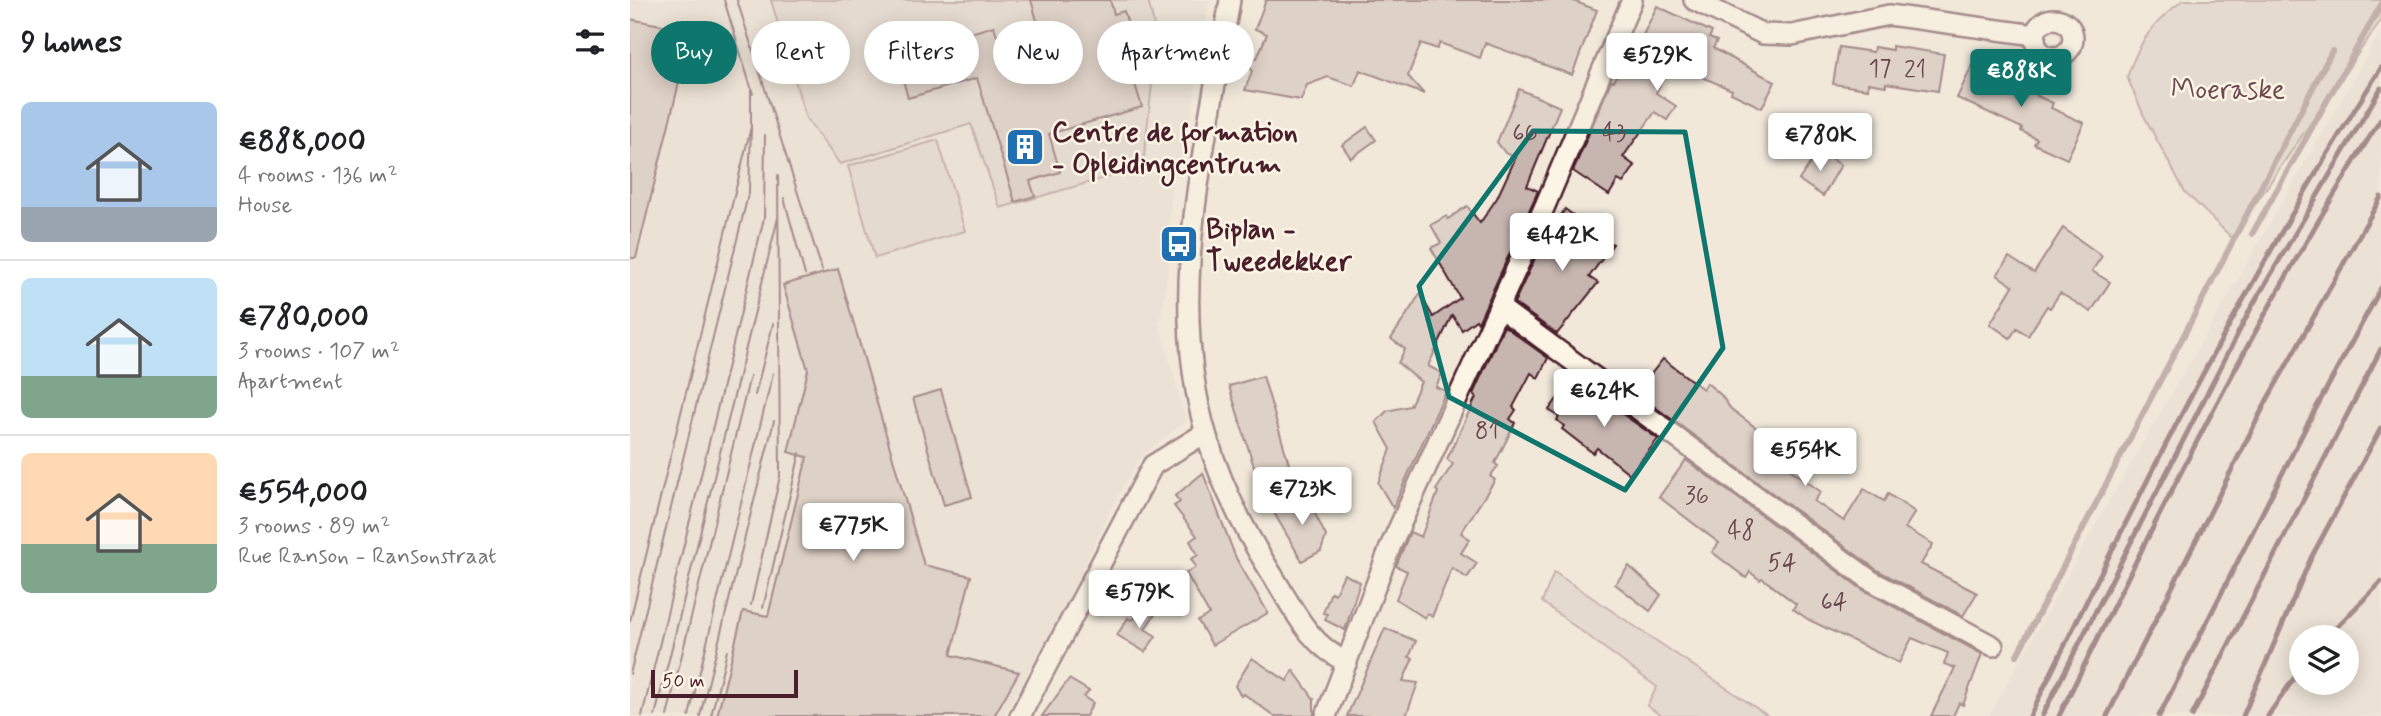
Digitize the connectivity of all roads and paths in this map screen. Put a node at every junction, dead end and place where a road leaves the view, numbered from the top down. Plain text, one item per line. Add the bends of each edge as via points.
1 (1230, 0) edge
2 (1632, 0) edge
3 (1694, 0) edge
4 (2035, 35) dead end
5 (1499, 307) junction
6 (1205, 433) junction
7 (1993, 646) dead end
8 (1347, 662) junction
9 (1020, 716) edge
10 (1326, 716) edge

1 - 6 street via 1189,270 1188,316
2 - 5 street
3 - 4 street via 1763,34 1792,35 1889,15
5 - 7 street via 1870,580
5 - 8 street via 1391,545
6 - 8 street via 1239,516 1306,629 1322,648
6 - 9 street via 1153,466
8 - 10 street

